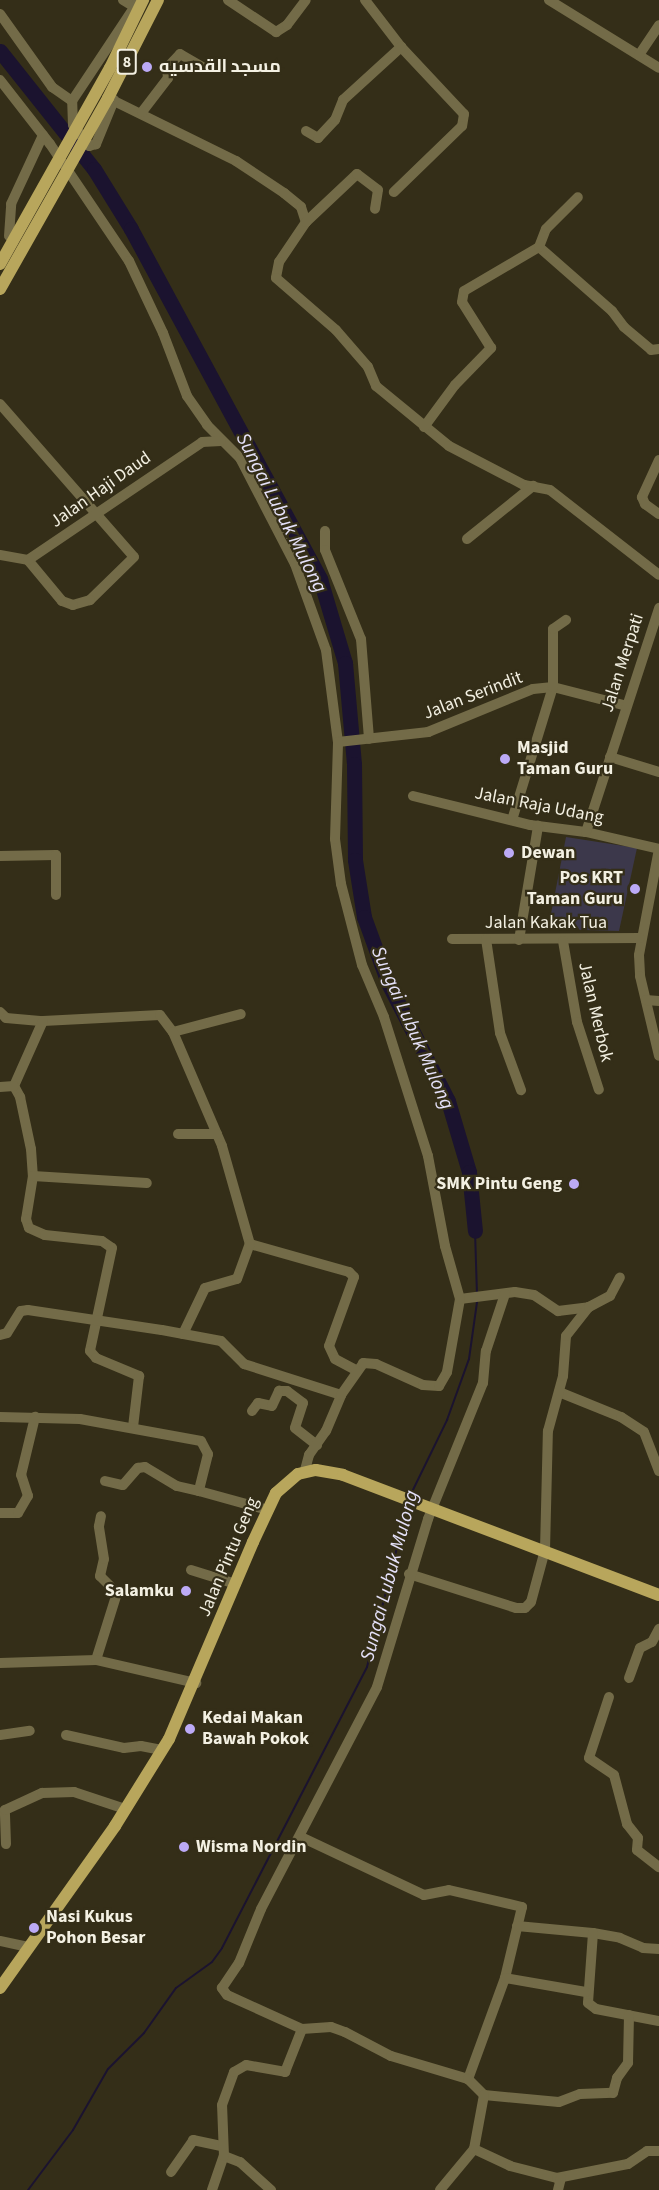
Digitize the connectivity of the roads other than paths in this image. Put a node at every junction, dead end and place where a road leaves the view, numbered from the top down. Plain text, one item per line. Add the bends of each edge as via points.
1 (123, 0) edge
2 (158, 0) edge
3 (228, 0) edge
4 (306, 0) edge
5 (549, 0) edge
6 (366, 1) edge
7 (138, 2) edge
8 (564, 3) edge
9 (0, 14) edge
10 (659, 25) edge
11 (401, 47) junction
12 (639, 55) junction
13 (204, 68) dead end
14 (659, 68) edge
15 (0, 80) edge
16 (111, 99) junction
17 (72, 101) junction
18 (142, 112) junction
19 (306, 131) dead end
20 (43, 135) junction
21 (394, 192) dead end
22 (578, 196) dead end
23 (375, 209) dead end
24 (306, 222) junction
25 (8, 236) edge
26 (539, 247) junction
27 (0, 264) edge
28 (0, 289) edge
29 (659, 349) edge
30 (0, 404) edge
31 (424, 427) junction
32 (221, 441) junction
33 (659, 460) edge
34 (533, 486) junction
35 (94, 512) junction
36 (659, 514) edge
37 (325, 531) dead end
38 (467, 539) dead end
39 (0, 555) edge
40 (28, 560) junction
41 (659, 575) edge
42 (659, 608) edge
43 (566, 620) dead end
44 (553, 687) junction
45 (627, 706) junction
46 (366, 739) junction
47 (339, 741) junction
48 (610, 757) junction
49 (659, 772) edge
50 (413, 796) dead end
51 (512, 820) junction
52 (538, 826) junction
53 (586, 831) junction
54 (659, 849) edge
55 (0, 856) edge
56 (56, 895) dead end
57 (640, 938) junction
58 (452, 939) dead end
59 (486, 939) junction
60 (519, 940) junction
61 (563, 941) junction
62 (646, 1000) junction
63 (659, 1001) edge
64 (0, 1012) edge
65 (241, 1014) dead end
66 (43, 1021) junction
67 (173, 1032) junction
68 (659, 1056) edge
69 (14, 1086) junction
70 (0, 1088) edge
71 (521, 1090) dead end
72 (600, 1090) dead end
73 (178, 1134) dead end
74 (217, 1134) junction
75 (33, 1176) junction
76 (147, 1183) dead end
77 (250, 1244) junction
78 (620, 1277) dead end
79 (505, 1294) junction
80 (464, 1299) junction
81 (589, 1307) junction
82 (93, 1321) junction
83 (183, 1334) junction
84 (0, 1335) edge
85 (356, 1370) junction
86 (559, 1392) junction
87 (341, 1395) junction
88 (252, 1411) dead end
89 (0, 1417) edge
90 (35, 1417) junction
91 (133, 1427) junction
92 (317, 1445) junction
93 (305, 1470) junction
94 (659, 1471) edge
95 (105, 1481) dead end
96 (199, 1491) junction
97 (268, 1510) junction
98 (0, 1513) edge
99 (101, 1516) dead end
100 (545, 1550) junction
101 (191, 1570) dead end
102 (409, 1574) junction
103 (236, 1584) junction
104 (659, 1595) edge
105 (659, 1629) edge
106 (96, 1660) junction
107 (0, 1663) edge
108 (629, 1678) dead end
109 (196, 1683) junction
110 (609, 1697) dead end
111 (30, 1731) dead end
112 (66, 1735) dead end
113 (0, 1736) edge
114 (162, 1750) junction
115 (125, 1809) junction
116 (301, 1837) junction
117 (6, 1844) dead end
118 (659, 1867) edge
119 (517, 1926) junction
120 (593, 1933) junction
121 (0, 1941) edge
122 (29, 1947) junction
123 (659, 1949) edge
124 (505, 1978) junction
125 (0, 1988) edge
126 (586, 1992) junction
127 (629, 2016) junction
128 (659, 2021) edge
129 (302, 2029) junction
130 (468, 2079) junction
131 (484, 2095) junction
132 (474, 2149) junction
133 (223, 2151) junction
134 (659, 2151) edge
135 (171, 2172) dead end
136 (561, 2178) junction
137 (212, 2190) edge
138 (272, 2190) edge
139 (440, 2190) edge
140 (558, 2190) edge

1 - 7 street
2 - 16 main road, 8
3 - 4 street via 276,32 287,25
5 - 8 street
6 - 11 street
7 - 17 street
7 - 25 main road, 8 via 85,111
8 - 12 street
9 - 17 street via 52,87
10 - 12 street
11 - 19 street via 343,100 334,120 318,138
11 - 21 street via 461,109 465,119
12 - 14 street
13 - 18 street via 180,54 166,68 168,78
15 - 20 street
16 - 17 street via 93,146 73,125
16 - 18 street
16 - 28 main road, 8
18 - 24 street via 236,161 284,192 300,207
20 - 25 street via 11,204
20 - 32 street via 129,261 187,396
22 - 26 street via 546,229
23 - 24 street via 378,190 357,174
24 - 31 street via 279,262 276,278 336,330 368,367 376,386
25 - 27 main road, 8
26 - 29 street via 651,350
26 - 31 street via 464,291 462,302 491,348 455,385
30 - 35 street
31 - 34 street via 478,463
32 - 35 street, Jalan Haji Daud via 202,442
32 - 47 street via 240,458 295,564 319,622 332,680
33 - 36 street via 642,496 645,504
34 - 38 street
34 - 41 street via 550,490
35 - 40 street, Jalan Haji Daud
35 - 40 street via 134,557 90,600 73,605 62,601
37 - 46 street via 325,550 361,639
39 - 40 street
42 - 45 street, Jalan Merpati
43 - 44 street via 556,624 551,635
44 - 45 street, Jalan Serindit
44 - 46 street, Jalan Serindit via 518,693 428,732
44 - 51 street
45 - 48 street, Jalan Merpati
46 - 47 street, Jalan Serindit
47 - 80 street via 335,839 341,884 362,965 384,1017 428,1156 445,1246
48 - 49 street
48 - 53 street, Jalan Merpati
50 - 51 street, Jalan Raja Udang
51 - 52 street, Jalan Raja Udang
52 - 53 street, Jalan Raja Udang
52 - 60 street
53 - 54 street, Jalan Raja Udang
54 - 57 street
55 - 56 street via 56,855
57 - 61 street, Jalan Kakak Tua
57 - 62 street via 640,976
58 - 59 street, Jalan Kakak Tua
59 - 60 street, Jalan Kakak Tua
59 - 71 street via 500,1033
60 - 61 street, Jalan Kakak Tua
61 - 72 street, Jalan Merbok via 577,1022
62 - 63 street
62 - 68 street
64 - 66 street via 6,1018
65 - 67 street
66 - 67 street via 160,1015
66 - 69 street
67 - 74 street
69 - 70 street
69 - 75 street via 23,1108
73 - 74 street
74 - 77 street
75 - 76 street
75 - 82 street via 26,1219 29,1228 45,1235 93,1239 112,1248
77 - 83 street via 237,1279 205,1288
77 - 85 street via 352,1274 354,1286 329,1346 335,1359
78 - 81 street via 605,1302
79 - 80 street
79 - 81 street via 534,1295 558,1311
79 - 102 street via 486,1351 479,1393
80 - 85 street via 447,1372 438,1386 423,1385 370,1362
81 - 86 street via 566,1336
82 - 83 street
82 - 84 street via 21,1311 7,1333
82 - 91 street via 93,1357 139,1376
83 - 87 street via 221,1341 244,1364
85 - 87 street
86 - 94 street via 621,1417 644,1432
86 - 100 street via 548,1431
87 - 92 street
88 - 92 street via 258,1403 272,1406 279,1391 287,1390 303,1403 295,1428
89 - 90 street
90 - 91 street
90 - 98 street via 21,1475 28,1496 18,1513
91 - 96 street via 205,1444 208,1454
92 - 93 street
93 - 97 main road, Jalan Pintu Geng via 283,1485
93 - 100 main road via 330,1471
95 - 96 street via 123,1485 138,1468 145,1467 177,1486
96 - 97 street
97 - 103 main road, Jalan Pintu Geng
99 - 106 street via 104,1559 100,1576 117,1593
100 - 102 street via 531,1602 525,1608
100 - 104 main road
101 - 103 street
102 - 116 street via 376,1687
103 - 109 main road, Jalan Pintu Geng
105 - 108 street via 652,1642 640,1648
106 - 107 street
106 - 109 street
109 - 114 main road, Jalan Pintu Geng
110 - 118 street via 589,1758 615,1774 627,1824 638,1838 637,1850
111 - 113 street
112 - 114 street via 124,1748
114 - 115 main road, Jalan Pintu Geng
115 - 117 street via 74,1792 42,1793 5,1810
115 - 122 main road, Jalan Pintu Geng
116 - 119 street via 418,1893 449,1890 522,1907
116 - 129 street via 261,1909 239,1963 222,1988 227,1995
119 - 120 street
119 - 124 street
120 - 123 street
120 - 126 street
121 - 122 street
122 - 125 main road, Jalan Pintu Geng
124 - 126 street
124 - 130 street
126 - 127 street via 593,2008
127 - 128 street
127 - 131 street via 627,2068 617,2078 613,2093 580,2094 560,2102
129 - 130 street via 331,2027 391,2056
129 - 133 street via 285,2072 246,2065 234,2072 222,2105
130 - 131 street
131 - 132 street
132 - 136 street via 510,2166
132 - 139 street
133 - 135 street via 193,2140
133 - 137 street
133 - 138 street
134 - 136 street via 647,2151 634,2162
136 - 140 street

